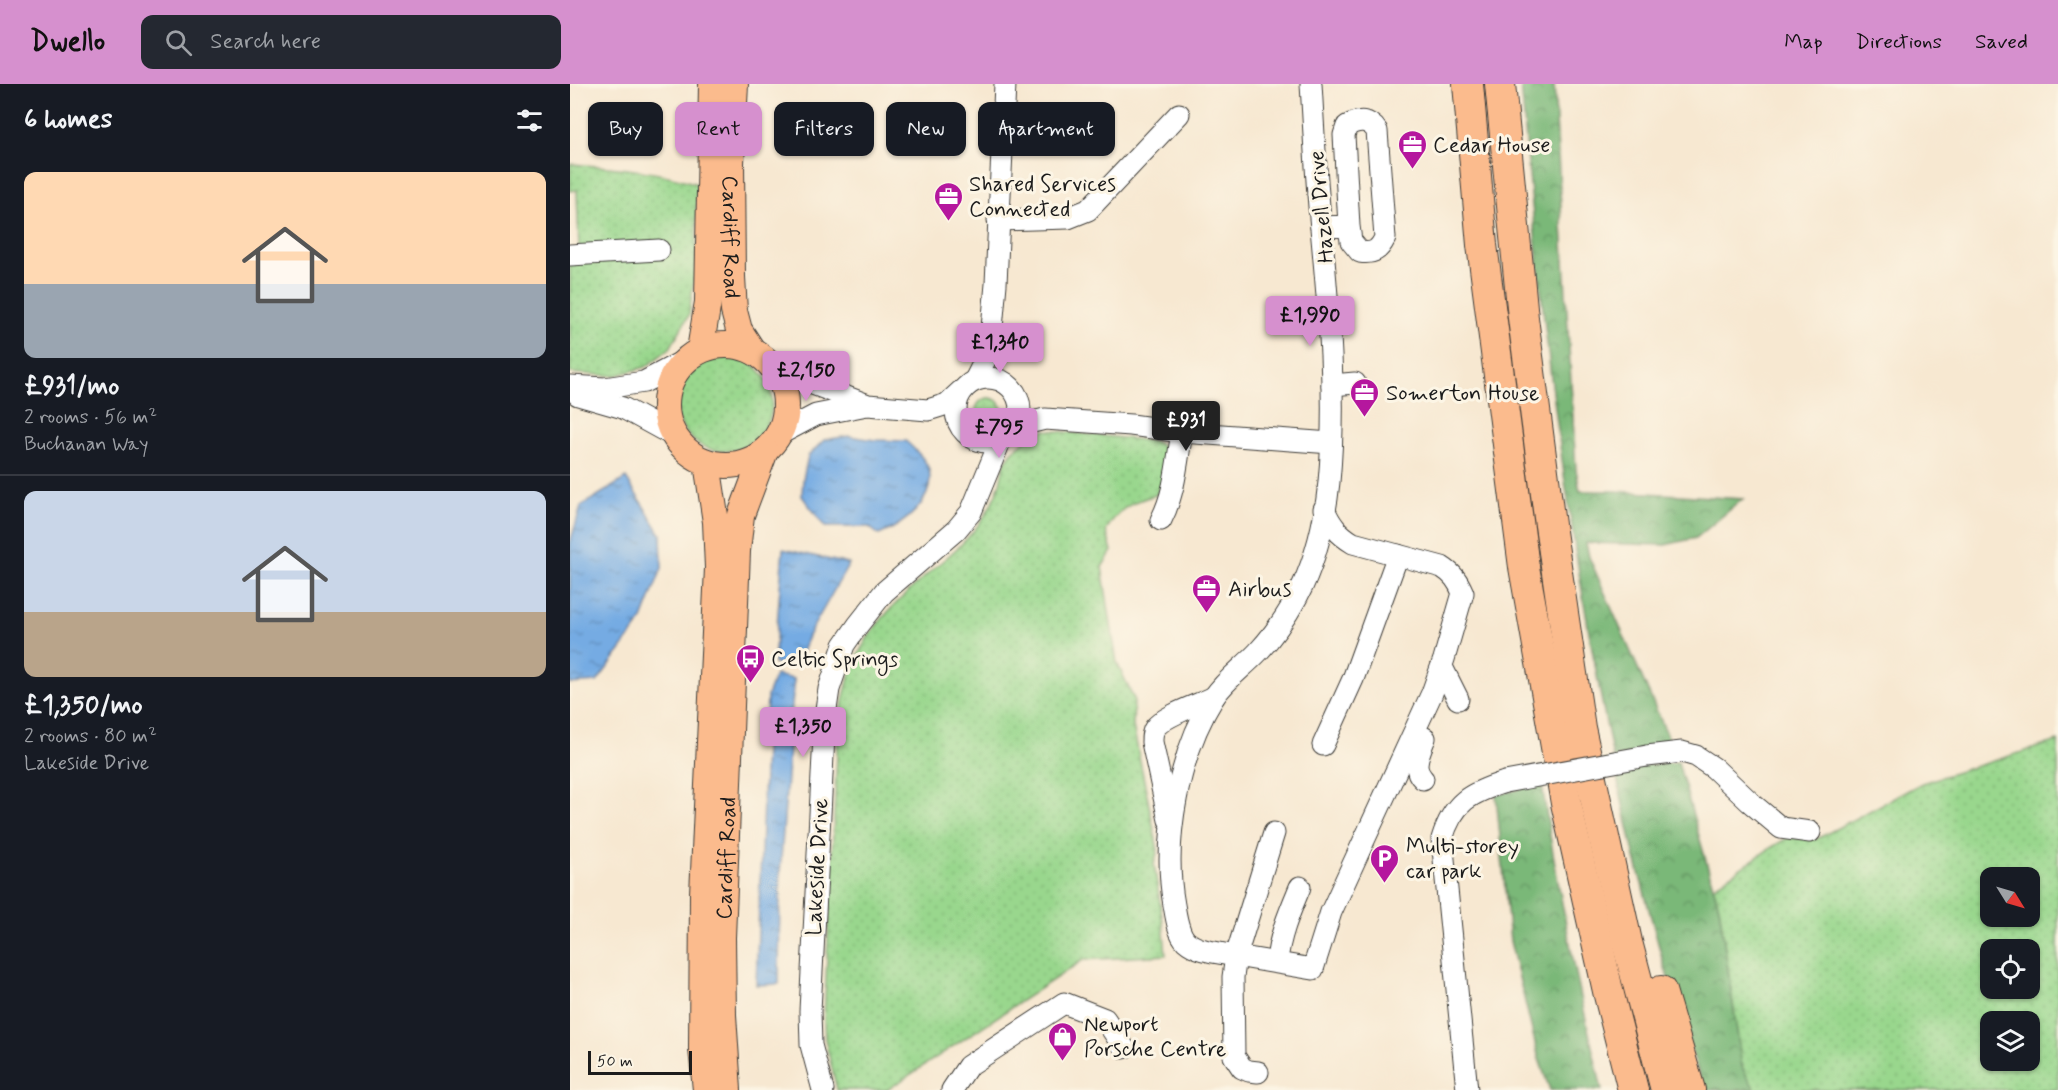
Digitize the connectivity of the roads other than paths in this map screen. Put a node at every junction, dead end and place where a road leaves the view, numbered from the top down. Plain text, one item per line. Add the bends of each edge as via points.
1 (712, 84) edge
2 (735, 84) edge
3 (1005, 84) edge
4 (1311, 84) edge
5 (1468, 84) edge
6 (1500, 84) edge
7 (1179, 114) dead end
8 (998, 220) junction
9 (1349, 226) junction
10 (1321, 227) junction
11 (659, 250) dead end
12 (570, 255) edge
13 (990, 350) junction
14 (694, 354) junction
15 (758, 354) junction
16 (1355, 383) dead end
17 (1332, 385) junction
18 (570, 386) edge
19 (968, 386) junction
20 (1008, 387) junction
21 (570, 392) edge
22 (868, 405) junction
23 (928, 410) junction
24 (1045, 419) junction
25 (957, 421) junction
26 (1182, 432) junction
27 (1008, 433) junction
28 (674, 436) junction
29 (976, 440) junction
30 (772, 443) junction
31 (1331, 443) junction
32 (707, 463) junction
33 (983, 484) junction
34 (1324, 509) junction
35 (1161, 520) dead end
36 (1398, 555) junction
37 (1524, 567) junction
38 (1566, 629) junction
39 (1448, 686) junction
40 (1214, 697) junction
41 (1323, 745) dead end
42 (1423, 779) dead end
43 (1171, 828) junction
44 (1810, 832) dead end
45 (1274, 833) dead end
46 (1300, 887) dead end
47 (1277, 962) junction
48 (1235, 967) junction
49 (1124, 1048) dead end
50 (1258, 1072) dead end
51 (705, 1090) edge
52 (728, 1090) edge
53 (823, 1090) edge
54 (952, 1090) edge
55 (1467, 1090) edge
56 (1614, 1090) edge
57 (1633, 1090) edge
58 (1666, 1090) edge
59 (1690, 1090) edge

1 - 14 main road, Cardiff Road via 708,302
2 - 15 main road, Cardiff Road via 731,163 734,311 739,330
3 - 8 street
4 - 10 street, Hazell Drive
5 - 37 highway via 1482,245
6 - 38 highway via 1523,318
7 - 8 street via 1089,210 1068,218
8 - 13 street
9 - 9 street via 1344,135 1347,126 1365,121 1377,131 1385,238 1380,249 1360,252 1351,241
9 - 10 street
10 - 17 street, Hazell Drive
11 - 12 street
13 - 19 street
13 - 20 street
14 - 15 main road via 730,345
14 - 18 street via 644,382 605,388
14 - 28 main road, Cardiff Road via 676,370 669,384 665,408
15 - 22 street via 810,383
15 - 30 main road, Cardiff Road via 780,378 786,400 784,421
16 - 17 street
17 - 31 street, Hazell Drive
19 - 20 street via 988,378
19 - 23 street via 947,404
19 - 25 street via 957,401
20 - 24 street via 1029,411
20 - 27 street via 1019,404 1020,415
21 - 28 street via 623,408
22 - 23 street
22 - 30 street via 816,415
23 - 25 street
24 - 26 street
24 - 27 street
25 - 29 street
26 - 31 street
26 - 35 street via 1169,505
27 - 29 street via 989,442
27 - 33 street, Lakeside Drive
28 - 32 main road, Cardiff Road via 691,455
29 - 33 street
30 - 32 main road via 748,461 729,465
30 - 52 main road, Cardiff Road via 741,515 737,551 722,938
31 - 34 street, Hazell Drive
32 - 51 main road, Cardiff Road via 718,568 703,894
33 - 53 street, Lakeside Drive via 971,512 956,530 884,592 858,625 844,645 829,689 810,1001 811,1045
34 - 36 street via 1331,526 1343,537
34 - 40 street, Hazell Drive via 1311,568 1286,616
36 - 39 street via 1442,567 1459,582 1462,593
36 - 41 street via 1353,679
37 - 56 highway via 1553,813
37 - 57 highway via 1566,803
38 - 58 highway via 1580,728 1627,942
38 - 59 highway via 1661,994
39 - 42 street via 1419,752 1416,766
39 - 47 street via 1417,728 1331,912 1313,969
40 - 43 street via 1189,754
40 - 43 street via 1164,720 1152,732
43 - 48 street via 1172,892 1179,927 1185,940
44 - 55 street, bridge via 1781,828 1714,768 1682,752 1505,782 1479,790 1460,803 1447,822 1442,839
45 - 48 street
46 - 47 street
47 - 48 street
48 - 50 street via 1234,1056 1242,1068
49 - 54 street via 1105,1019 1064,1003 968,1066

